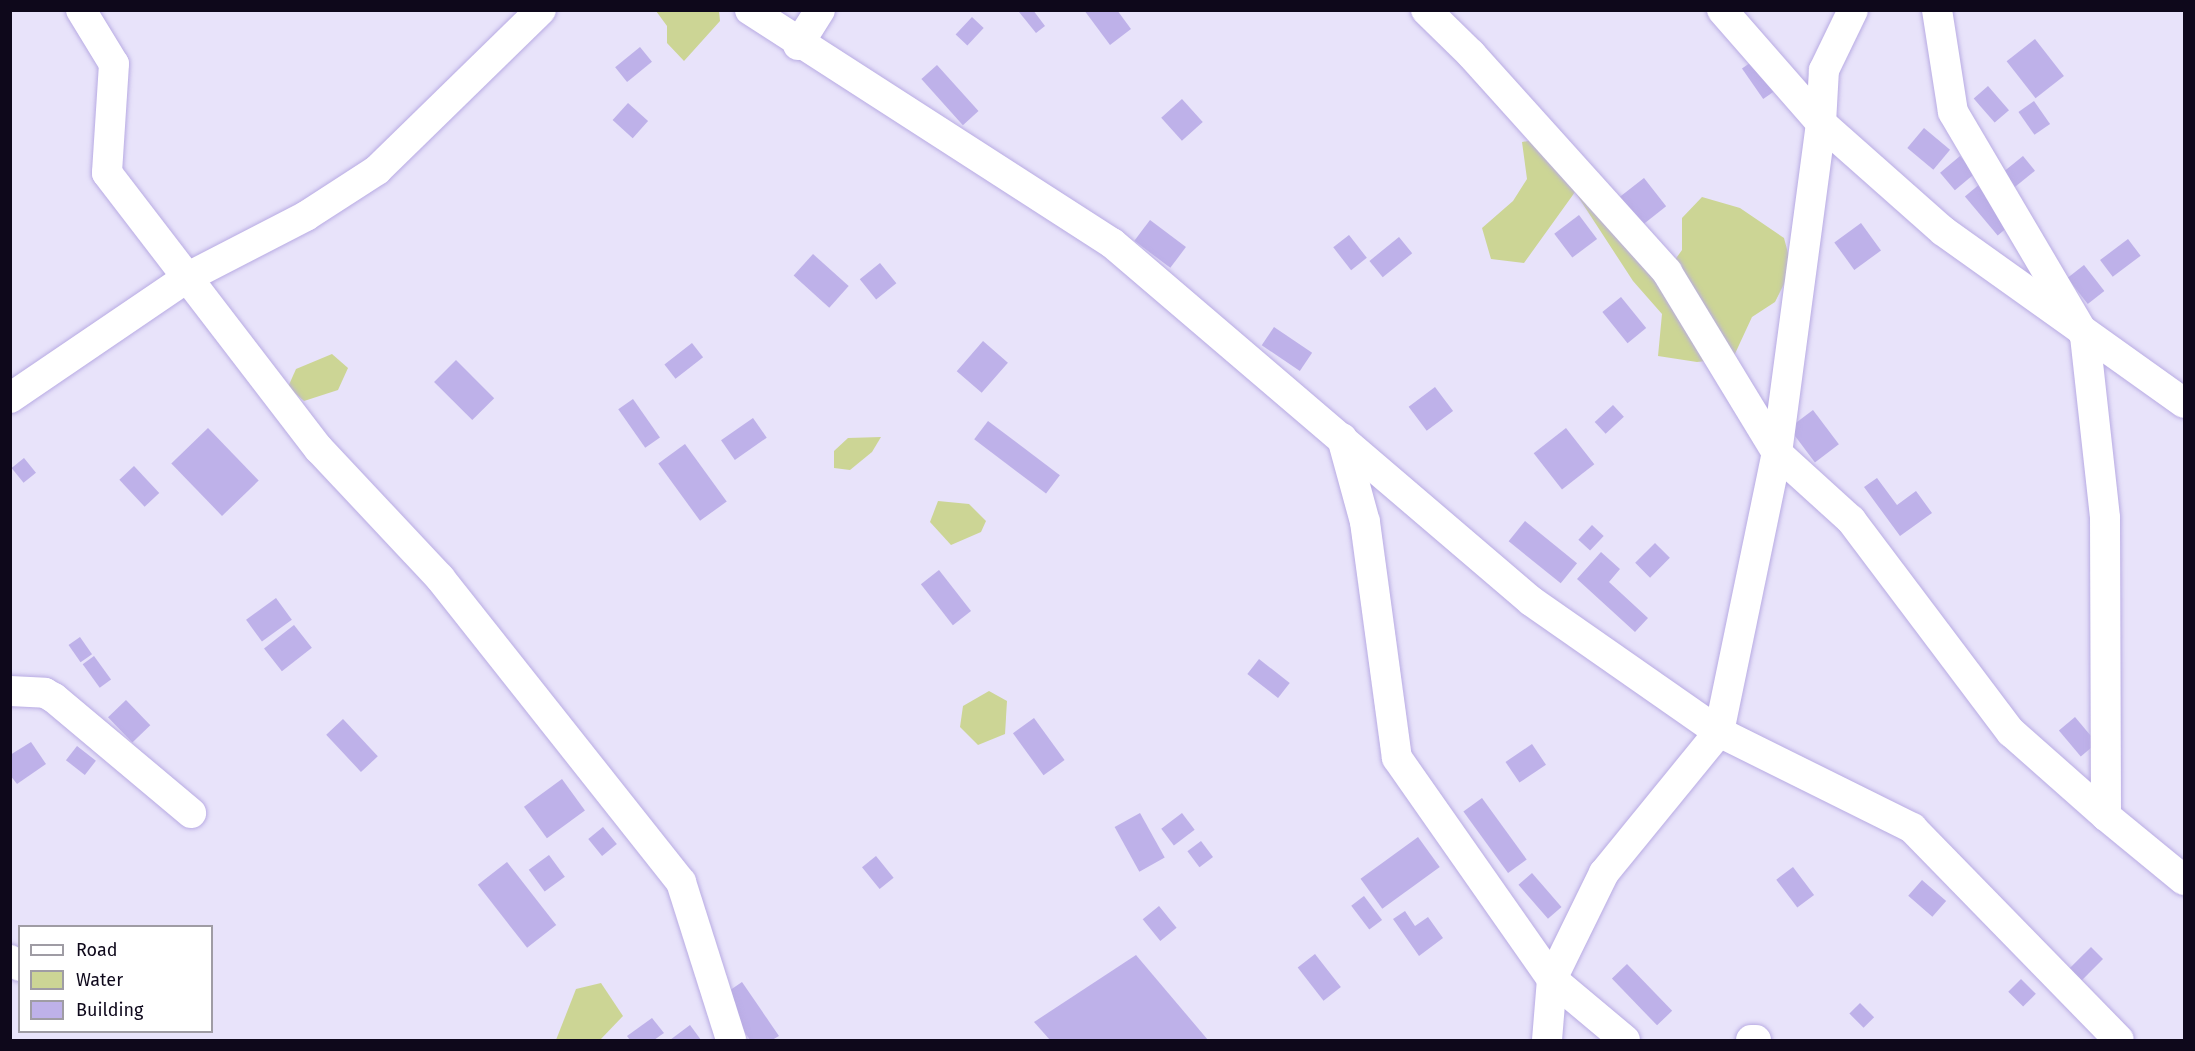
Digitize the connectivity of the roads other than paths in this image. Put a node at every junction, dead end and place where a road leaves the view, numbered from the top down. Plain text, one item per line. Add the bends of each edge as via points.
1 (81, 10) edge
2 (541, 10) edge
3 (750, 10) edge
4 (820, 10) edge
5 (1426, 10) edge
6 (1722, 10) edge
7 (1853, 10) edge
8 (1937, 10) edge
9 (798, 45) junction
10 (1821, 123) junction
11 (188, 277) junction
12 (2085, 336) junction
13 (10, 398) edge
14 (2184, 403) edge
15 (1342, 438) junction
16 (1777, 453) junction
17 (10, 691) edge
18 (1719, 732) junction
19 (191, 813) dead end
20 (2106, 816) junction
21 (2184, 880) edge
22 (1552, 979) junction
23 (731, 1041) edge
24 (1547, 1041) edge
25 (1624, 1041) edge
26 (1751, 1041) edge
27 (1756, 1041) edge
28 (2119, 1041) edge

1 - 11 street via 114,64 107,172
2 - 11 street via 377,170 306,216
3 - 9 street
4 - 9 street
5 - 16 street via 1471,54 1667,272
6 - 10 street
7 - 10 street via 1824,70
8 - 12 street via 1953,112
9 - 15 street via 1112,243
10 - 12 street via 1943,231
10 - 16 street
11 - 13 street
11 - 23 street via 319,449 440,579 681,882
12 - 14 street
12 - 20 street via 2105,518
15 - 18 street via 1531,601
15 - 22 street via 1365,522 1397,758
16 - 18 street
16 - 20 street via 1851,520 2011,732
17 - 19 street via 45,693 54,698
18 - 22 street via 1604,873
18 - 28 street via 1912,828
20 - 21 street
22 - 24 street
22 - 25 street
26 - 27 street

